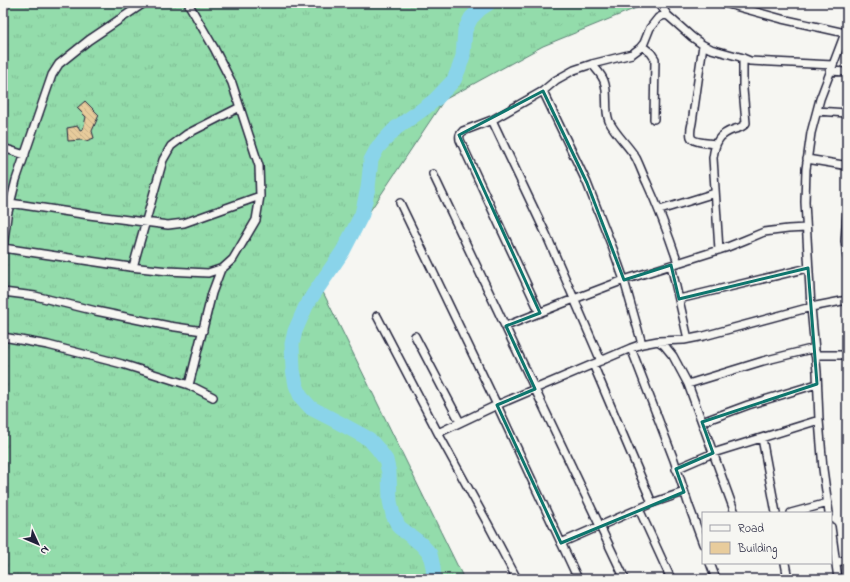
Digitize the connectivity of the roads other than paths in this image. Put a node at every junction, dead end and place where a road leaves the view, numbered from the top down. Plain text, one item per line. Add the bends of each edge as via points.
1 (144, 3) edge
2 (188, 3) edge
3 (659, 3) edge
4 (724, 3) edge
5 (668, 16) junction
6 (846, 30) edge
7 (703, 45) junction
8 (642, 46) junction
9 (743, 58) junction
10 (592, 64) junction
11 (831, 68) junction
12 (847, 72) edge
13 (543, 90) junction
14 (240, 107) junction
15 (817, 111) junction
16 (847, 113) edge
17 (654, 119) dead end
18 (492, 120) junction
19 (716, 144) junction
20 (3, 148) edge
21 (25, 155) junction
22 (807, 159) junction
23 (847, 167) edge
24 (433, 174) dead end
25 (715, 193) junction
26 (260, 196) junction
27 (10, 203) junction
28 (400, 203) dead end
29 (660, 210) junction
30 (847, 212) edge
31 (145, 223) junction
32 (806, 228) junction
33 (3, 249) edge
34 (720, 250) junction
35 (847, 257) edge
36 (678, 263) junction
37 (671, 265) junction
38 (133, 268) junction
39 (808, 268) junction
40 (221, 269) junction
41 (624, 280) junction
42 (3, 292) edge
43 (574, 299) junction
44 (679, 299) junction
45 (847, 300) edge
46 (811, 307) junction
47 (540, 312) junction
48 (377, 316) dead end
49 (506, 326) junction
50 (203, 331) junction
51 (415, 336) dead end
52 (3, 337) edge
53 (688, 339) junction
54 (658, 341) junction
55 (642, 344) junction
56 (632, 348) junction
57 (815, 351) junction
58 (847, 355) edge
59 (601, 361) junction
60 (593, 364) junction
61 (688, 384) junction
62 (817, 384) junction
63 (189, 385) junction
64 (535, 389) junction
65 (213, 398) dead end
66 (497, 405) junction
67 (820, 420) junction
68 (460, 422) junction
69 (702, 422) junction
70 (438, 433) junction
71 (762, 438) junction
72 (714, 453) junction
73 (676, 469) junction
74 (684, 492) junction
75 (652, 503) junction
76 (828, 503) junction
77 (638, 509) junction
78 (736, 512) edge
79 (776, 512) edge
80 (795, 512) edge
81 (829, 512) edge
82 (600, 526) junction
83 (702, 541) edge
84 (562, 543) junction
85 (832, 545) edge
86 (847, 560) edge
87 (836, 562) junction
88 (710, 564) edge
89 (785, 564) edge
90 (517, 579) edge
91 (578, 579) edge
92 (625, 579) edge
93 (670, 579) edge
94 (716, 579) edge
95 (788, 579) edge
96 (838, 579) edge

1 - 21 street via 88,40 59,64 52,75
2 - 14 street via 232,83
3 - 5 street
4 - 6 street via 782,19
5 - 7 street
5 - 8 street via 666,14 658,18
6 - 11 street
7 - 9 street
7 - 19 street via 691,135 695,141
8 - 10 street via 632,54
8 - 17 street via 655,59
9 - 11 street via 750,61
9 - 19 street via 746,123 723,135
10 - 13 street via 574,70
10 - 29 street via 605,82 609,121 636,158
11 - 12 street
11 - 15 street
13 - 18 street
13 - 41 street via 587,183
14 - 26 street via 259,166
14 - 31 street via 187,134 171,146 163,160
15 - 16 street
15 - 22 street via 810,133
18 - 43 street
18 - 47 street via 463,131 459,135 460,140
19 - 25 street via 713,158
20 - 21 street
21 - 27 street
22 - 23 street
22 - 32 street
24 - 49 street
25 - 29 street
25 - 34 street
26 - 31 street via 184,223 168,226
26 - 40 street via 256,220 233,259
27 - 31 street
27 - 33 street
28 - 66 street
29 - 36 street
30 - 35 street
31 - 38 street
32 - 34 street via 764,232
32 - 39 street
33 - 38 street
34 - 36 street
36 - 37 street
37 - 41 street
37 - 44 street
38 - 40 street via 208,273
39 - 44 street
39 - 46 street
40 - 50 street
41 - 43 street
41 - 55 street
42 - 50 street via 35,296 96,311
43 - 47 street
43 - 59 street
44 - 53 street
45 - 46 street
46 - 53 street
46 - 57 street
47 - 49 street
48 - 70 street
49 - 64 street
50 - 63 street
51 - 68 street
52 - 63 street via 48,345 122,364
53 - 54 street
54 - 55 street
54 - 61 street via 673,356
55 - 56 street
56 - 59 street
56 - 73 street
57 - 58 street
57 - 61 street via 763,361
57 - 62 street
59 - 60 street
60 - 64 street
60 - 75 street
61 - 69 street
62 - 67 street
62 - 69 street
63 - 65 street
64 - 66 street
64 - 82 street
66 - 68 street
66 - 84 street
67 - 71 street
67 - 76 street
68 - 70 street
69 - 72 street
70 - 90 street
71 - 72 street
71 - 79 street
72 - 73 street
72 - 78 street
73 - 74 street
74 - 75 street
74 - 83 street
75 - 77 street
76 - 80 street
76 - 81 street
77 - 82 street
77 - 93 street
82 - 84 street
82 - 92 street
84 - 91 street
85 - 87 street
86 - 87 street
87 - 96 street
88 - 94 street
89 - 95 street

